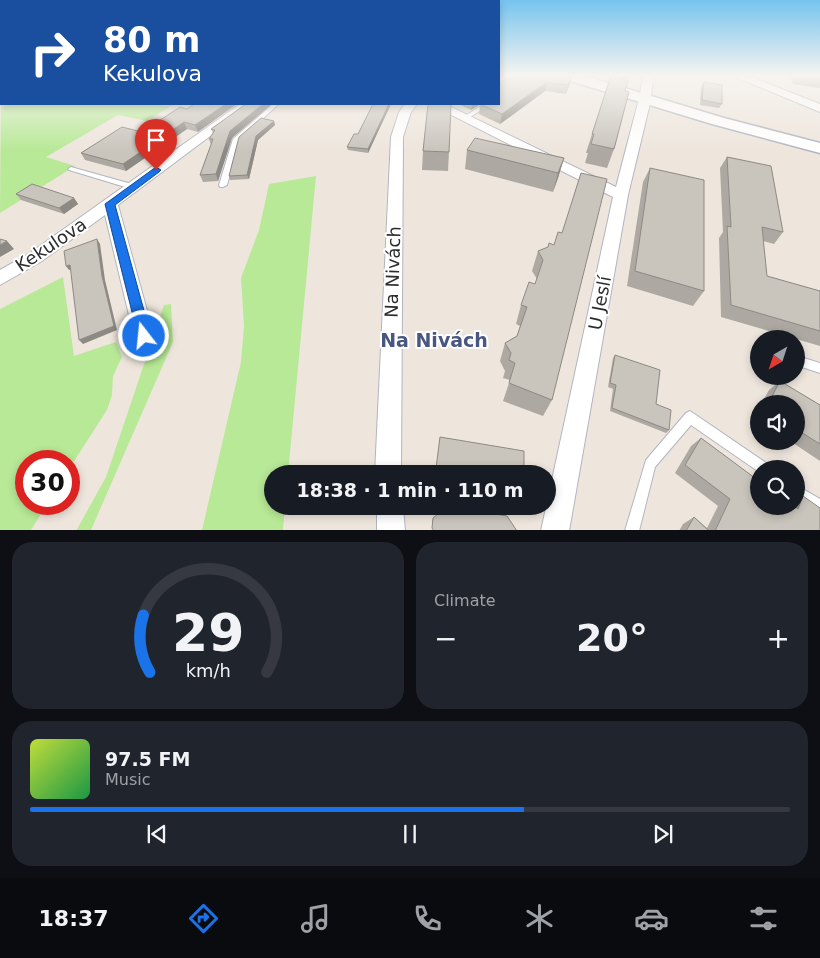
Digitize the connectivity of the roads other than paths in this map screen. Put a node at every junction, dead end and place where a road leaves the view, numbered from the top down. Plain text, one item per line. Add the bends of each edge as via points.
1 (645, 101) edge
2 (651, 101) edge
3 (801, 101) edge
4 (246, 105) edge
5 (275, 105) edge
6 (410, 105) edge
7 (438, 105) edge
8 (486, 105) edge
9 (820, 108) edge
10 (465, 118) junction
11 (820, 148) edge
12 (71, 169) dead end
13 (223, 185) dead end
14 (132, 187) junction
15 (621, 195) junction
16 (110, 204) junction
17 (0, 278) edge
18 (144, 336) dead end
19 (805, 363) edge
20 (820, 368) edge
21 (752, 460) edge
22 (388, 465) edge
23 (805, 497) edge
24 (820, 507) edge
25 (390, 515) edge
26 (391, 530) edge
27 (554, 530) edge
28 (632, 530) edge

1 - 15 street, U Jeslí
2 - 11 street
3 - 9 street
4 - 14 street, Kekulova
5 - 13 lane via 236,140
6 - 22 street, Na Nivách via 397,137
7 - 10 street
8 - 10 lane
10 - 15 street
12 - 14 lane
14 - 16 street, Kekulova
15 - 27 street, U Jeslí
16 - 17 street, Kekulova via 36,257
16 - 18 street
19 - 20 lane
21 - 28 lane via 690,417 650,464
23 - 24 lane
25 - 26 street

